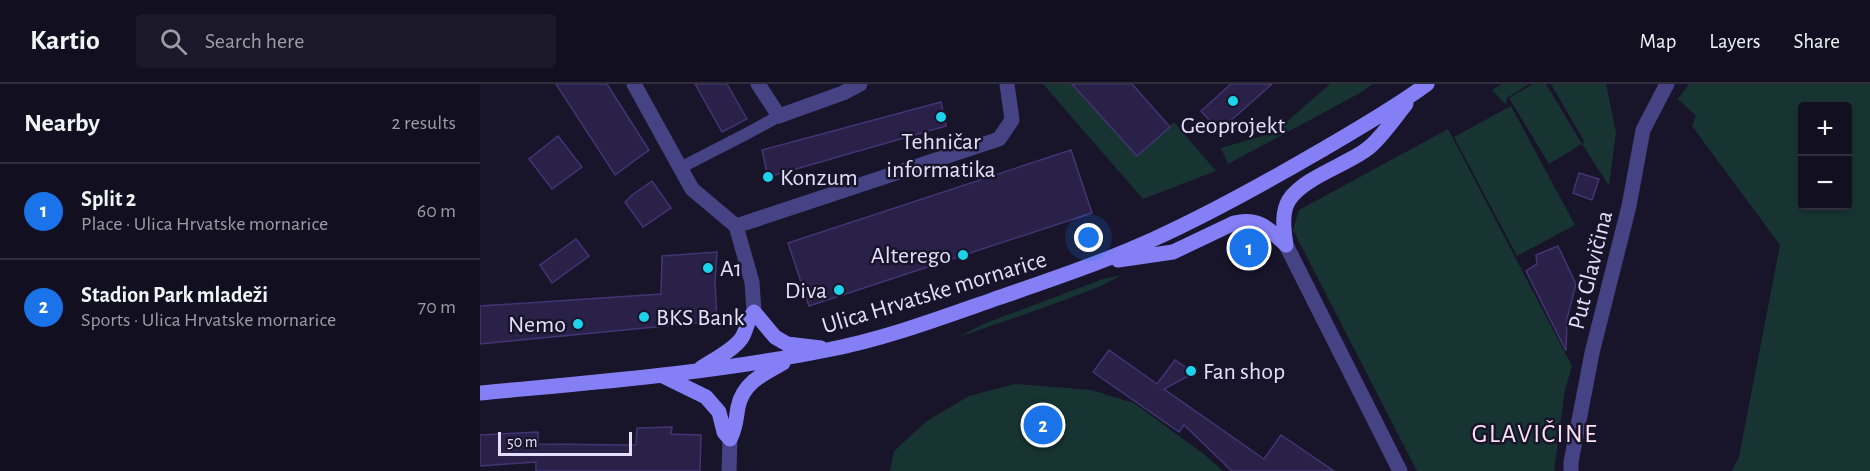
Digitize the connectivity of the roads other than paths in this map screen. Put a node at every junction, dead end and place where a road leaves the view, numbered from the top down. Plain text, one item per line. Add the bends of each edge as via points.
1 (634, 84) edge
2 (758, 84) edge
3 (860, 84) edge
4 (1006, 84) edge
5 (1666, 84) edge
6 (1422, 88) edge
7 (778, 116) junction
8 (680, 168) junction
9 (736, 226) junction
10 (1286, 245) junction
11 (1097, 263) junction
12 (754, 312) junction
13 (830, 350) junction
14 (795, 356) junction
15 (697, 371) junction
16 (661, 375) junction
17 (480, 393) edge
18 (730, 439) junction
19 (729, 471) edge
20 (1400, 471) edge
21 (1571, 471) edge

1 - 8 street
2 - 7 street
3 - 7 street
4 - 9 street via 1012,120 999,139
5 - 21 street, Put Glavičina via 1643,130 1629,206 1592,353
6 - 10 main road via 1368,149 1306,184 1288,201 1283,225
6 - 11 main road, Ulica Hrvatske mornarice via 1258,187
7 - 8 street
8 - 9 street via 692,189
9 - 12 street via 752,282
10 - 11 main road via 1270,230 1244,221 1173,252
10 - 20 street
11 - 13 main road, Ulica Hrvatske mornarice via 933,321
12 - 13 main road via 775,337 787,344
12 - 15 main road via 737,344
13 - 14 main road, Ulica Hrvatske mornarice
14 - 15 main road, Ulica Hrvatske mornarice
14 - 18 main road via 747,387
15 - 16 main road, Ulica Hrvatske mornarice
16 - 17 main road, Ulica Hrvatske mornarice
16 - 18 main road via 706,397 719,412
18 - 19 street

